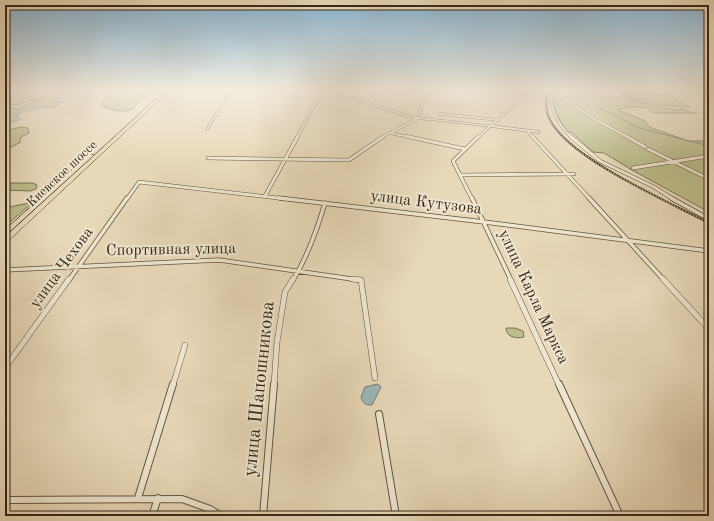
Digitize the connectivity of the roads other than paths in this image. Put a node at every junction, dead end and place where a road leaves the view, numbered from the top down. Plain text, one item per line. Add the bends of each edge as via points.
1 (136, 114) edge
2 (142, 114) edge
3 (216, 114) edge
4 (310, 114) edge
5 (402, 114) edge
6 (419, 114) edge
7 (443, 114) edge
8 (505, 114) edge
9 (554, 114) edge
10 (587, 114) edge
11 (417, 119) junction
12 (428, 119) joint
13 (499, 120) junction
14 (490, 126) junction
15 (207, 129) dead end
16 (527, 131) junction
17 (539, 132) dead end
18 (390, 134) junction
19 (465, 148) junction
20 (709, 156) edge
21 (208, 158) dead end
22 (285, 160) junction
23 (672, 161) junction
24 (633, 168) dead end
25 (566, 174) junction
26 (574, 174) dead end
27 (460, 175) junction
28 (709, 179) edge
29 (139, 182) joint
30 (266, 196) junction
31 (325, 203) junction
32 (709, 219) edge
33 (484, 222) junction
34 (5, 233) edge
35 (627, 240) junction
36 (5, 241) edge
37 (709, 251) edge
38 (78, 266) junction
39 (5, 270) edge
40 (299, 270) junction
41 (709, 328) edge
42 (185, 346) dead end
43 (5, 368) edge
44 (375, 378) dead end
45 (379, 414) dead end
46 (138, 498) junction
47 (158, 498) junction
48 (5, 500) edge
49 (152, 516) edge
50 (221, 516) edge
51 (263, 516) edge
52 (396, 516) edge
53 (620, 516) edge

1 - 34 highway, Киевское шоссе
2 - 36 highway, Киевское шоссе
3 - 15 street
4 - 22 street
5 - 11 street
6 - 11 street
7 - 13 street
8 - 13 street, улица Карла Маркса
9 - 32 street via 572,139 604,163 654,187
10 - 23 street
11 - 12 street
11 - 18 street
12 - 14 street
13 - 14 street, улица Карла Маркса
14 - 16 street
14 - 19 street, улица Карла Маркса
16 - 17 street
16 - 25 street
18 - 19 street
18 - 22 street via 349,160
19 - 27 street, улица Карла Маркса via 453,161
20 - 23 street
21 - 22 street
22 - 30 street
23 - 24 street
23 - 28 street
25 - 26 street
25 - 27 street
25 - 35 street
27 - 33 street, улица Карла Маркса
29 - 30 street, улица Кутузова
29 - 38 street, улица Чехова
30 - 31 street, улица Кутузова
31 - 33 street, улица Кутузова
31 - 40 street, улица Шапошникова via 317,231
33 - 35 street, улица Кутузова
33 - 53 street, улица Карла Маркса
35 - 37 street, улица Кутузова
35 - 41 street
38 - 39 street, Спортивная улица
38 - 40 street, Спортивная улица via 219,260
38 - 43 street, улица Чехова
40 - 44 street, Спортивная улица via 361,280
40 - 51 street, улица Шапошникова via 285,292 277,342
42 - 46 street
45 - 52 street
46 - 47 street
46 - 48 street
47 - 49 street
47 - 50 street via 182,499 210,508

